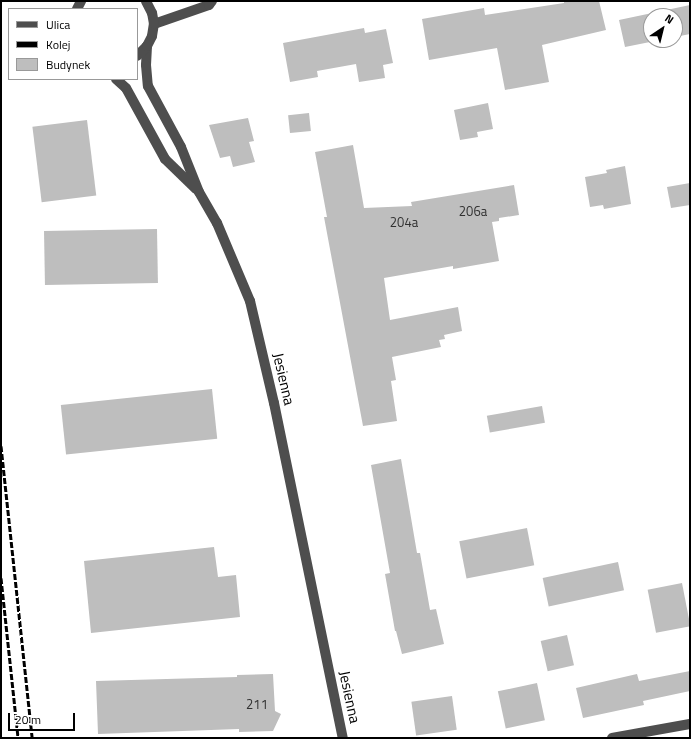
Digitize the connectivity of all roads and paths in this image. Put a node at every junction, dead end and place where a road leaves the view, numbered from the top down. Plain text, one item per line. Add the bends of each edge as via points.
1 (146, 1) edge
2 (212, 1) edge
3 (154, 24) junction
4 (147, 46) junction
5 (138, 55) edge
6 (117, 80) edge
7 (199, 192) junction
8 (690, 724) edge
9 (343, 738) edge
10 (612, 738) edge

1 - 3 street
2 - 3 street
3 - 4 street
4 - 5 street
4 - 7 street, Jesienna via 148,86 181,147
6 - 7 street via 126,88 166,158
7 - 9 street, Jesienna via 217,223 250,301 274,403
8 - 10 street

